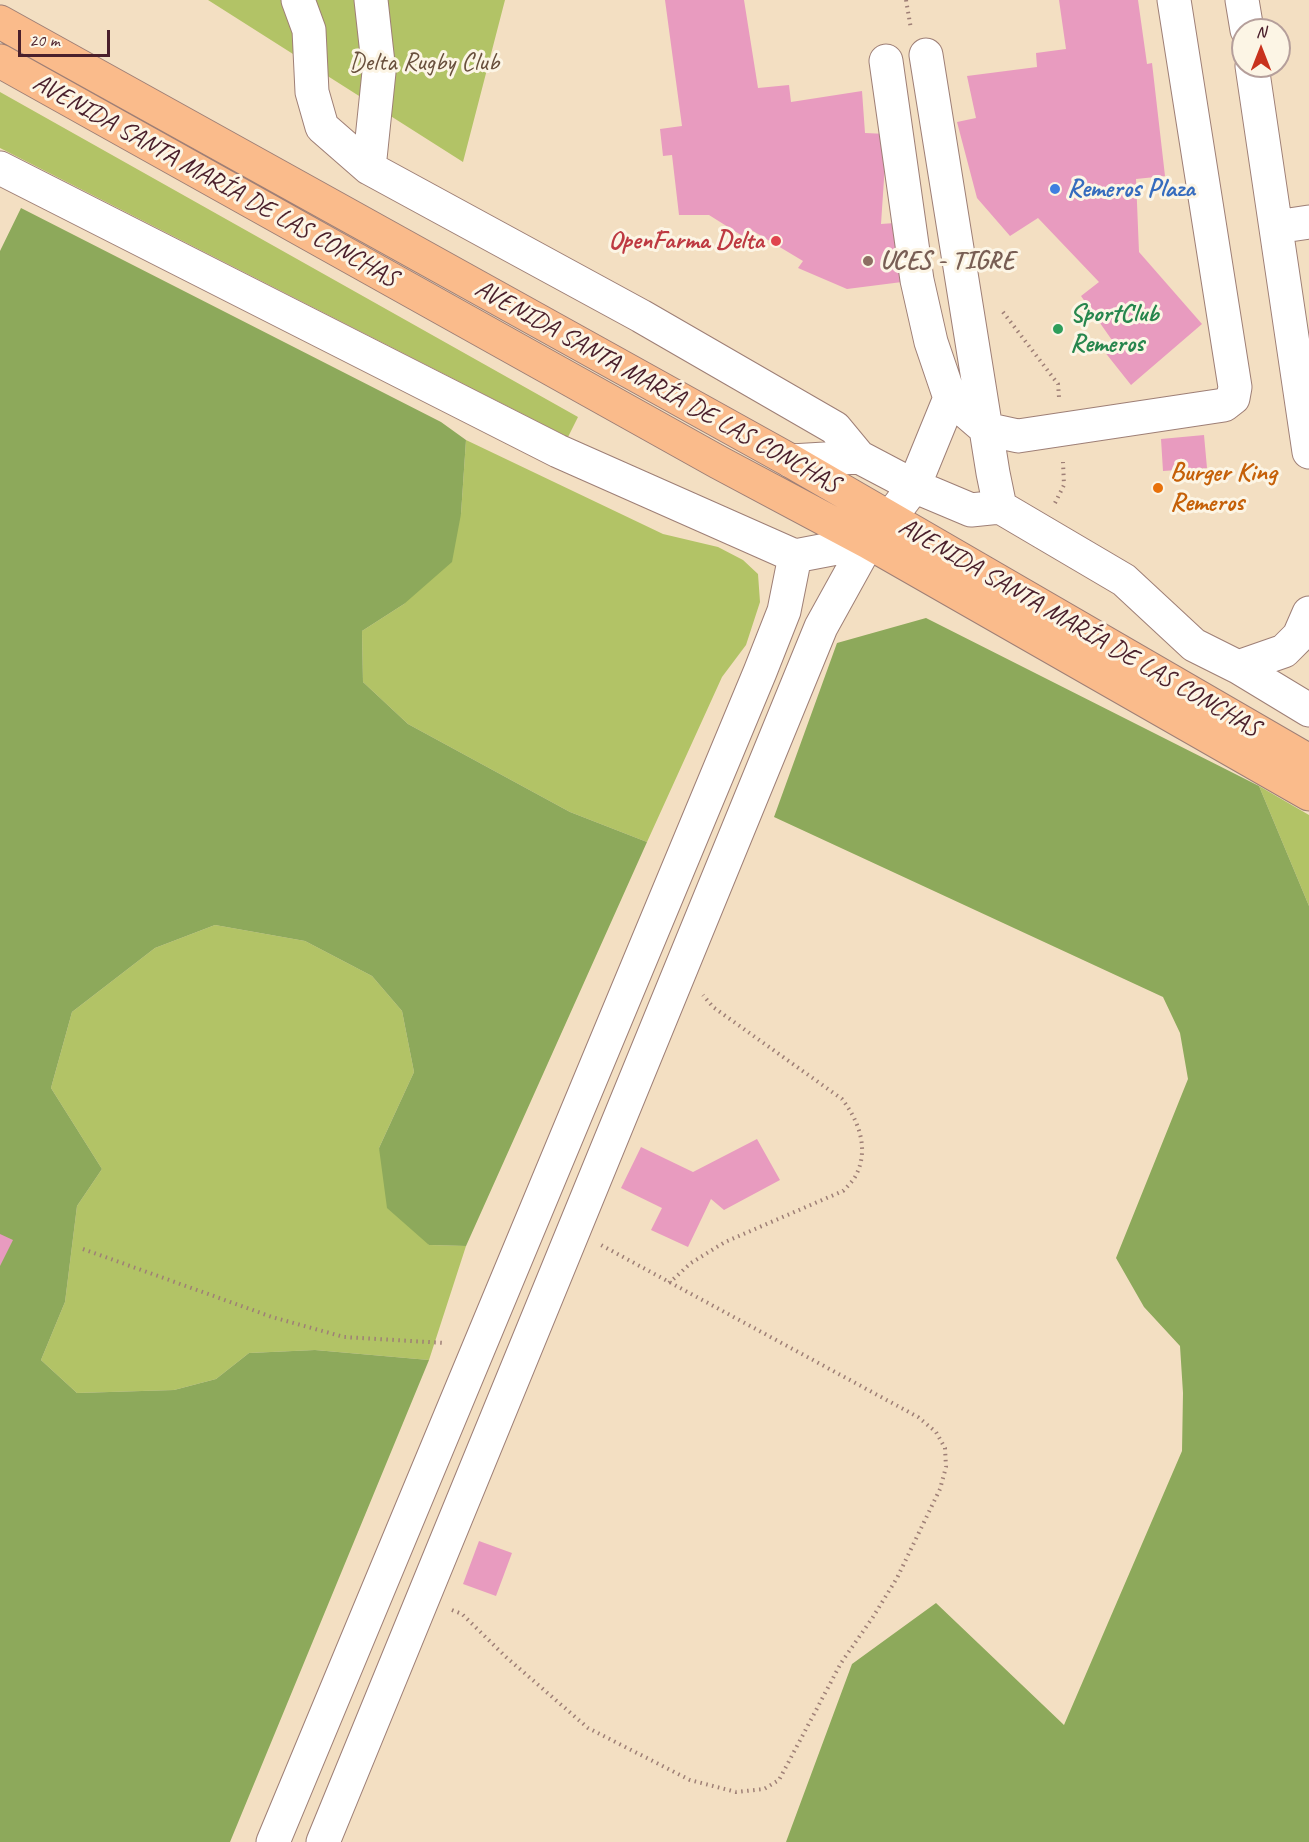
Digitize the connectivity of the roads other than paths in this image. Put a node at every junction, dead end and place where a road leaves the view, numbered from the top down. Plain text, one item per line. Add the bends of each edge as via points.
1 (298, 0) edge
2 (371, 0) edge
3 (1174, 0) edge
4 (1242, 0) edge
5 (1245, 18) edge
6 (0, 22) edge
7 (926, 55) dead end
8 (0, 61) edge
9 (886, 61) dead end
10 (1254, 78) edge
11 (0, 168) edge
12 (369, 168) junction
13 (1309, 222) edge
14 (1276, 227) junction
15 (950, 398) junction
16 (986, 429) junction
17 (1309, 452) edge
18 (859, 457) junction
19 (791, 461) junction
20 (914, 486) junction
21 (1000, 507) junction
22 (890, 518) junction
23 (868, 542) junction
24 (795, 556) junction
25 (1309, 613) edge
26 (1238, 667) junction
27 (1309, 710) edge
28 (1309, 761) edge
29 (1309, 794) edge
30 (642, 955) junction
31 (680, 970) junction
32 (382, 1581) junction
33 (423, 1597) junction
34 (273, 1842) edge
35 (323, 1842) edge

1 - 12 street via 309,30 312,92 322,127
2 - 12 street via 379,72
3 - 16 street via 1235,387 1233,398 1224,405 1018,436
4 - 5 street
6 - 19 main road, AVENIDA SANTA MARÍA DE LAS CONCHAS
7 - 16 street
8 - 23 main road, AVENIDA SANTA MARÍA DE LAS CONCHAS
9 - 15 street via 917,280 931,342
10 - 14 street
11 - 24 street via 558,451
12 - 18 street via 641,316 835,428
13 - 14 street
14 - 17 street
15 - 16 street
15 - 20 street
16 - 21 street
18 - 19 street
18 - 20 street
19 - 22 main road, AVENIDA SANTA MARÍA DE LAS CONCHAS
20 - 21 street via 971,510
20 - 22 street
21 - 26 street via 1124,580 1194,645
22 - 23 street
22 - 28 main road, AVENIDA SANTA MARÍA DE LAS CONCHAS
23 - 24 street
23 - 29 main road, AVENIDA SANTA MARÍA DE LAS CONCHAS
23 - 31 street via 821,627
24 - 30 street via 784,611
25 - 26 street via 1299,636 1284,651
26 - 27 street
30 - 31 street
30 - 32 street
31 - 33 street
32 - 33 street
32 - 34 street
33 - 35 street

